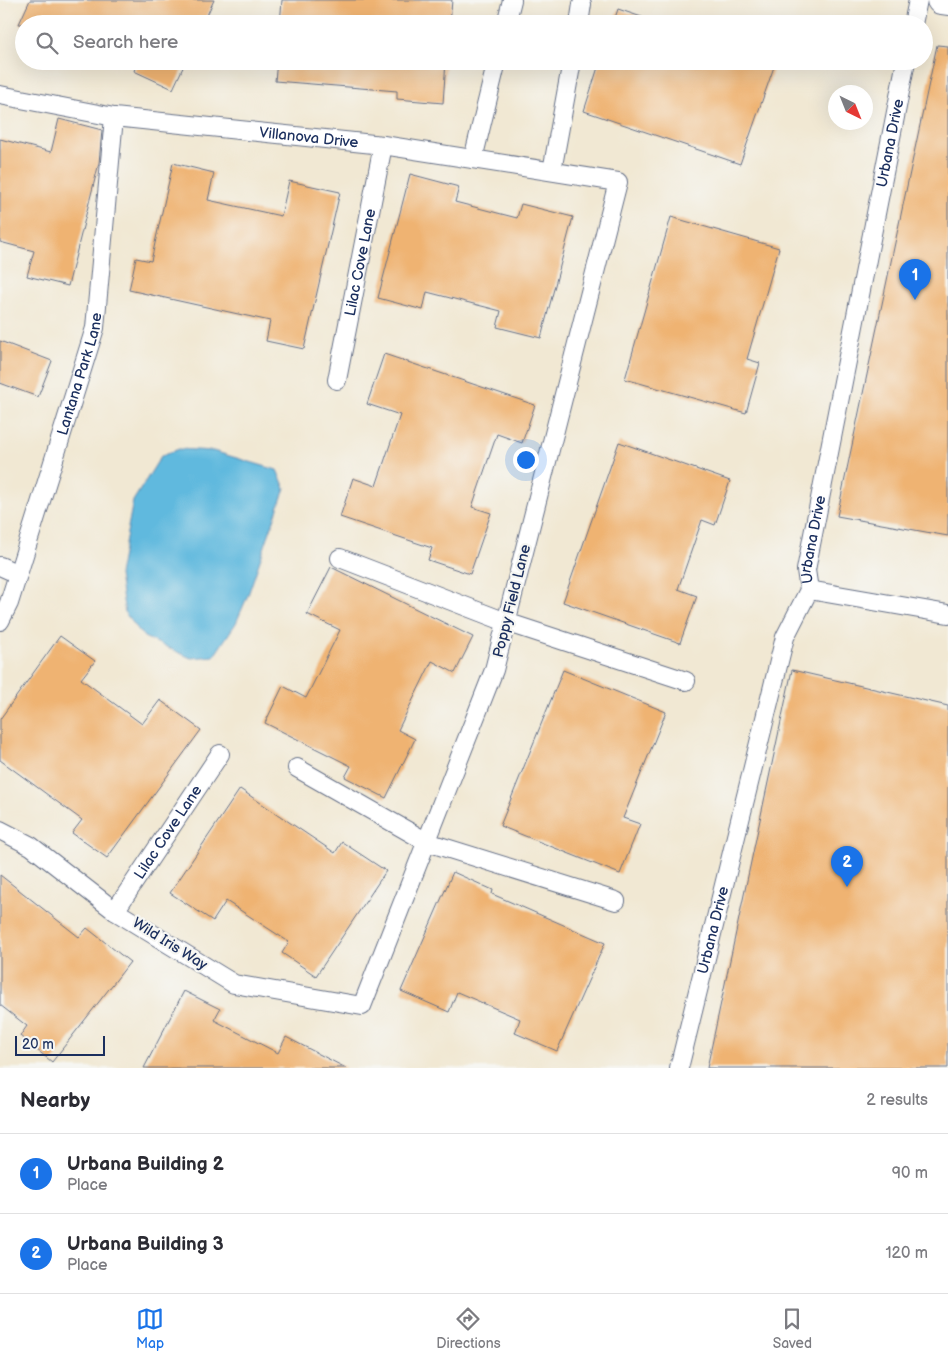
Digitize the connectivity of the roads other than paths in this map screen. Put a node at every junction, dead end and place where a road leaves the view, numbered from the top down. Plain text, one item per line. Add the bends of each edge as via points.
1 (512, 0) edge
2 (918, 0) edge
3 (941, 0) edge
4 (948, 1) edge
5 (582, 4) dead end
6 (508, 15) edge
7 (580, 15) edge
8 (915, 15) edge
9 (495, 70) edge
10 (570, 70) edge
11 (904, 70) edge
12 (0, 96) edge
13 (114, 117) junction
14 (383, 145) junction
15 (473, 159) junction
16 (552, 171) junction
17 (618, 182) joint
18 (337, 380) dead end
19 (340, 558) dead end
20 (0, 566) edge
21 (18, 574) junction
22 (809, 590) junction
23 (948, 614) edge
24 (0, 621) edge
25 (506, 622) junction
26 (686, 681) dead end
27 (220, 754) dead end
28 (297, 768) dead end
29 (0, 830) edge
30 (427, 842) junction
31 (616, 901) dead end
32 (116, 911) junction
33 (362, 1006) joint
34 (678, 1068) edge

1 - 6 lane
2 - 8 lane
3 - 4 street
5 - 7 lane
9 - 15 lane
10 - 16 lane
11 - 22 lane, Urbana Drive via 806,570
12 - 13 lane, Villanova Drive
13 - 14 lane, Villanova Drive
13 - 21 lane, Lantana Park Lane via 96,328
14 - 15 lane, Villanova Drive
14 - 18 lane, Lilac Cove Lane
15 - 16 lane, Villanova Drive
16 - 17 lane, Villanova Drive
17 - 25 lane, Poppy Field Lane
19 - 25 lane
20 - 21 lane
21 - 24 lane, Lantana Park Lane
22 - 23 lane
22 - 34 lane, Urbana Drive via 785,637
25 - 26 lane
25 - 30 lane, Poppy Field Lane via 494,670
27 - 32 lane, Lilac Cove Lane
28 - 30 lane
29 - 32 lane, Wild Iris Way via 31,846
30 - 31 lane
30 - 33 lane, Poppy Field Lane
32 - 33 lane, Wild Iris Way via 234,984

